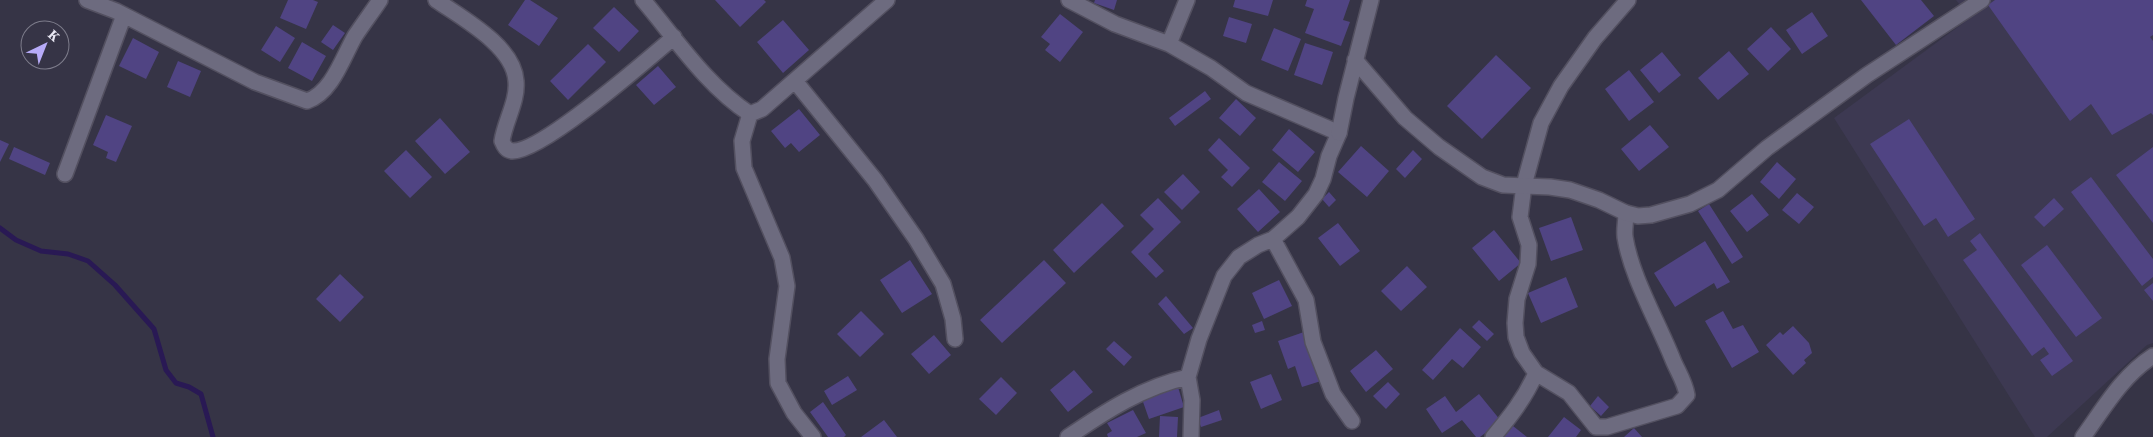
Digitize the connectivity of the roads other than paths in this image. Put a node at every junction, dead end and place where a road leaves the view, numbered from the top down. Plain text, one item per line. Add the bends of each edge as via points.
1 (87, 0) edge
2 (380, 0) edge
3 (436, 0) edge
4 (643, 0) edge
5 (887, 0) edge
6 (1068, 0) edge
7 (1187, 0) edge
8 (1371, 0) edge
9 (1628, 0) edge
10 (1982, 0) edge
11 (1084, 4) edge
12 (124, 15) junction
13 (674, 37) junction
14 (1169, 44) junction
15 (1355, 60) junction
16 (796, 81) junction
17 (750, 114) junction
18 (1339, 134) junction
19 (65, 174) dead end
20 (1524, 185) junction
21 (1626, 214) junction
22 (1273, 239) junction
23 (955, 339) dead end
24 (2153, 356) edge
25 (1536, 373) junction
26 (1188, 377) junction
27 (1352, 421) dead end
28 (1597, 432) edge
29 (813, 437) edge
30 (1068, 437) edge
31 (1191, 437) edge
32 (1492, 437) edge
33 (2083, 437) edge

1 - 12 street
2 - 12 street via 356,34 329,84 316,98 307,101 255,82
3 - 13 street via 479,30 513,65 516,81 514,100 502,141 510,151 544,139 578,116
4 - 13 street
5 - 16 street
6 - 11 street
7 - 14 street
8 - 15 street
9 - 20 street via 1595,38 1561,86 1541,123
10 - 21 street via 1867,75 1767,148 1718,190 1690,204 1651,215
11 - 14 street via 1116,24
12 - 19 street
13 - 17 street via 706,75
14 - 18 street via 1211,68 1246,94
15 - 18 street
15 - 20 street via 1405,118 1439,147 1482,178 1502,185
16 - 17 street via 762,109
16 - 23 street via 875,180 916,239 943,284
17 - 29 street via 742,141 744,168 782,258 787,286 777,359 778,383 794,413
18 - 22 street via 1316,194 1298,217
20 - 21 street via 1570,190
20 - 25 street via 1520,217 1529,245 1528,264 1517,299 1516,337 1522,353
21 - 28 street via 1625,236 1630,256 1685,383 1687,396 1669,409
22 - 26 street via 1239,257 1224,276
22 - 27 street via 1306,300 1313,342 1330,386
24 - 33 street via 2134,369 2121,384
25 - 28 street via 1569,393
25 - 32 street via 1526,395
26 - 30 street via 1160,384 1130,398
26 - 31 street via 1192,400

